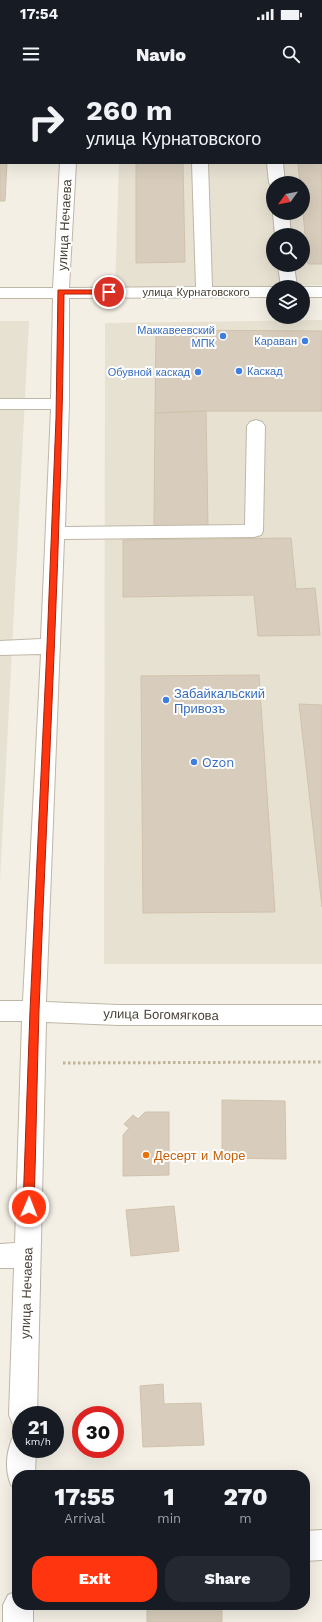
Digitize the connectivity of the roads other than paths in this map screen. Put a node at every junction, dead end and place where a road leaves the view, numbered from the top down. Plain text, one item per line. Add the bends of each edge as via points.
1 (68, 164) edge
2 (200, 164) edge
3 (275, 164) edge
4 (276, 176) edge
5 (61, 292) junction
6 (204, 292) junction
7 (266, 292) edge
8 (310, 292) edge
9 (322, 292) edge
10 (0, 293) edge
11 (0, 404) edge
12 (60, 404) junction
13 (256, 426) dead end
14 (55, 533) junction
15 (51, 646) junction
16 (0, 648) edge
17 (0, 1011) edge
18 (34, 1011) junction
19 (322, 1015) edge
20 (27, 1255) junction
21 (0, 1256) edge
22 (23, 1406) edge
23 (22, 1458) edge
24 (21, 1470) edge
25 (322, 1545) edge
26 (310, 1546) edge
27 (18, 1610) edge
28 (18, 1622) edge

1 - 5 street, улица Нечаева
2 - 6 street
3 - 4 street
5 - 6 street, улица Курнатовского
5 - 10 street, улица Курнатовского
5 - 12 street, улица Нечаева
6 - 7 street, улица Курнатовского
8 - 9 street
11 - 12 street
12 - 14 street, улица Нечаева
13 - 14 street via 254,531
14 - 15 street, улица Нечаева
15 - 16 street
15 - 18 street, улица Нечаева
17 - 18 street, улица Богомягкова
18 - 19 street, улица Богомягкова via 118,1015
18 - 20 street, улица Нечаева
20 - 21 street
20 - 22 street, улица Нечаева
23 - 24 street
25 - 26 street
27 - 28 street

